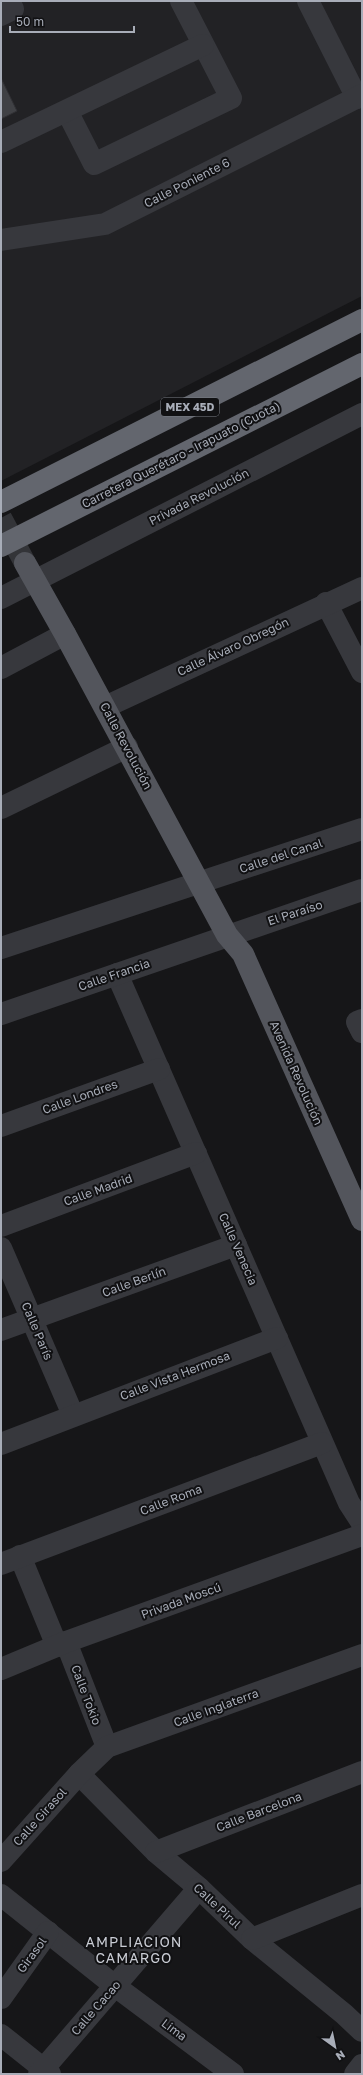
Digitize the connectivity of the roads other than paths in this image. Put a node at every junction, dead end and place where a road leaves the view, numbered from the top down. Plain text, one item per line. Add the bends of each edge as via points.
1 (8, 1) edge
2 (181, 1) edge
3 (308, 1) edge
4 (1, 15) edge
5 (203, 45) junction
6 (359, 96) edge
7 (67, 111) junction
8 (1, 142) edge
9 (1, 240) edge
10 (362, 320) edge
11 (362, 364) edge
12 (362, 414) edge
13 (1, 502) edge
14 (1, 546) edge
15 (30, 572) junction
16 (362, 588) edge
17 (1, 598) edge
18 (326, 603) junction
19 (65, 634) junction
20 (1, 668) edge
21 (362, 672) edge
22 (105, 707) junction
23 (127, 748) junction
24 (1, 808) edge
25 (362, 828) edge
26 (202, 887) junction
27 (362, 890) edge
28 (226, 932) junction
29 (1, 948) edge
30 (117, 974) junction
31 (1, 1014) edge
32 (159, 1069) junction
33 (1, 1126) edge
34 (196, 1153) junction
35 (362, 1220) edge
36 (1, 1226) edge
37 (236, 1245) junction
38 (1, 1248) edge
39 (32, 1319) junction
40 (1, 1330) edge
41 (277, 1338) junction
42 (73, 1415) junction
43 (322, 1443) junction
44 (1, 1444) edge
45 (355, 1499) edge
46 (362, 1523) edge
47 (362, 1535) edge
48 (10, 1560) edge
49 (62, 1644) junction
50 (362, 1655) edge
51 (1, 1669) edge
52 (107, 1747) junction
53 (362, 1772) edge
54 (79, 1774) junction
55 (156, 1852) junction
56 (1, 1862) edge
57 (199, 1888) junction
58 (1, 1895) edge
59 (362, 1895) edge
60 (48, 1932) junction
61 (252, 1939) junction
62 (115, 1986) junction
63 (1, 1998) edge
64 (353, 2010) edge
65 (362, 2031) edge
66 (1, 2036) edge
67 (362, 2065) edge
68 (44, 2072) edge
69 (233, 2074) edge
70 (355, 2074) edge

1 - 4 street via 13,10
2 - 5 street
3 - 6 street
5 - 7 street
5 - 7 street via 231,98 94,164
6 - 9 street, Calle Poniente 6 via 105,224
7 - 8 street
10 - 13 highway, MEX 45D
11 - 14 highway, Carretera Querétaro - Irapuato (Cuota)
12 - 15 street, Privada Revolución
15 - 17 street, Privada Revolución
15 - 19 main road, Calle Revolución
16 - 18 street, Calle Álvaro Obregón
18 - 21 street
18 - 22 street, Calle Álvaro Obregón
19 - 20 street
19 - 22 main road, Calle Revolución
22 - 23 main road, Calle Revolución
23 - 24 street
23 - 26 main road, Calle Revolución
25 - 26 street, Calle del Canal
26 - 28 main road, Calle Revolución
26 - 29 street
27 - 28 street, El Paraíso
28 - 30 street, Calle Francia
28 - 35 main road, Avenida Revolución via 243,954
30 - 31 street, Calle Francia
30 - 32 street, Calle Venecia
32 - 33 street, Calle Londres
32 - 34 street, Calle Venecia
34 - 36 street, Calle Madrid
34 - 37 street, Calle Venecia
37 - 39 street, Calle Berlín
37 - 41 street, Calle Venecia
38 - 39 street, Calle París
39 - 40 street, Calle Berlín
39 - 42 street, Calle París
41 - 42 street, Calle Vista Hermosa
41 - 43 street, Calle Venecia
42 - 44 street, Calle Vista Hermosa
43 - 45 street, Calle Venecia
43 - 48 street, Calle Roma
45 - 46 street, Calle Venecia
47 - 49 street, Privada Moscú
48 - 49 street, Calle Tokio
49 - 51 street, Privada Moscú
49 - 52 street, Calle Tokio
50 - 52 street, Calle Inglaterra
52 - 54 street, Calle Inglaterra
53 - 55 street, Calle Barcelona
54 - 55 street, Calle Pirul
54 - 56 street, Calle Girasol
55 - 57 street, Calle Pirul
57 - 61 street, Calle Pirul
57 - 62 street, Calle Cacao
58 - 60 street, Lima
59 - 61 street
60 - 62 street, Lima
60 - 63 street, Girasol
61 - 64 street, Calle Pirul
62 - 68 street, Calle Cacao
62 - 69 street, Lima
64 - 65 street, Calle Pirul
66 - 68 street
67 - 70 street

